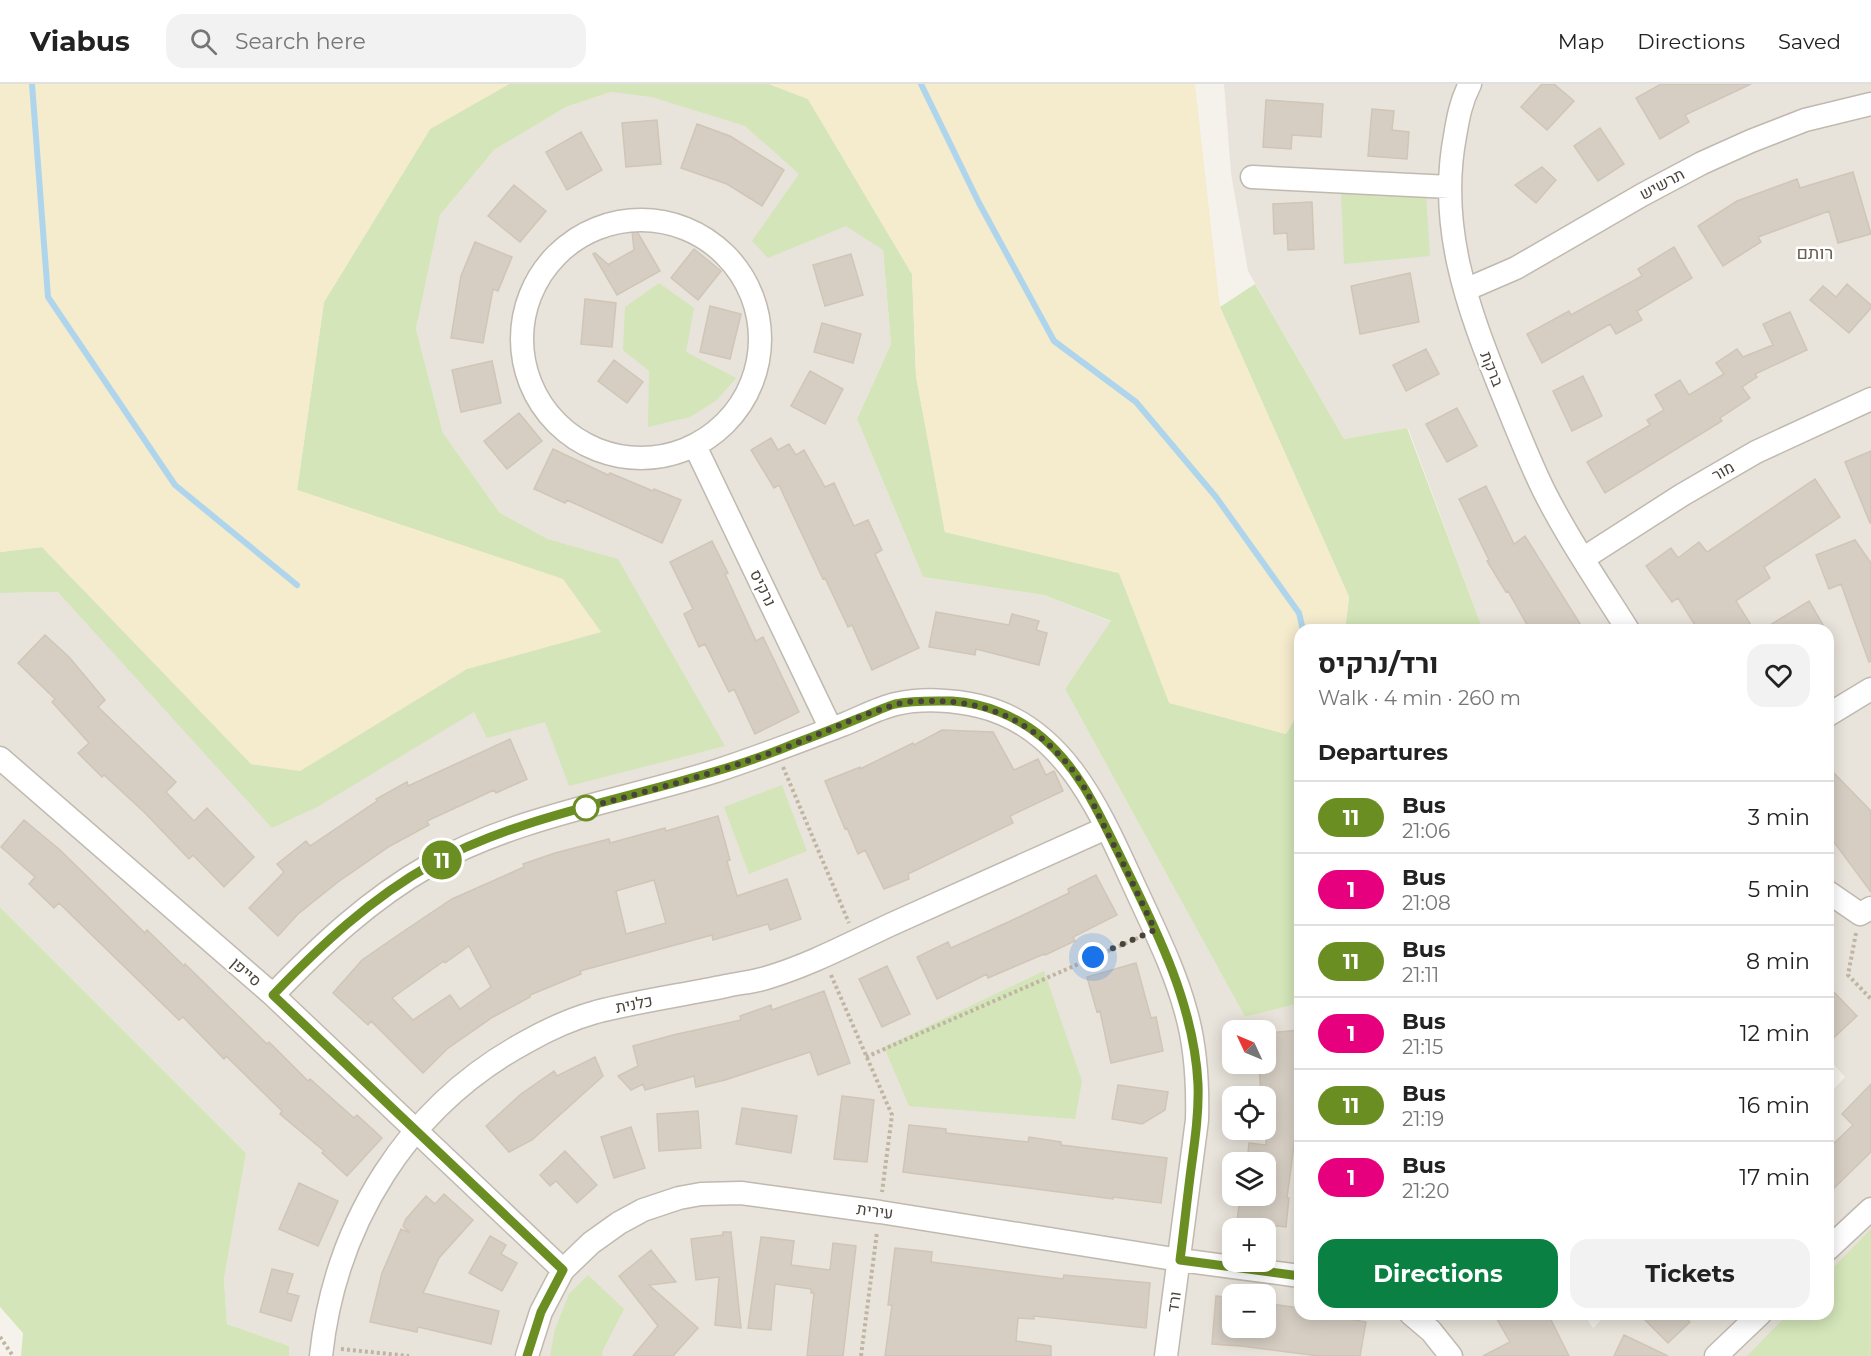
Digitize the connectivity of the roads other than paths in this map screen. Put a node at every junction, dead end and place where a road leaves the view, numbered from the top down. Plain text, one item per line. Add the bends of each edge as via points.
1 (1470, 84) edge
2 (1871, 104) edge
3 (1252, 177) dead end
4 (1450, 187) junction
5 (1465, 290) junction
6 (1871, 399) edge
7 (695, 446) junction
8 (1584, 558) junction
9 (1624, 624) edge
10 (1871, 689) edge
11 (1834, 711) edge
12 (831, 729) junction
13 (0, 758) edge
14 (1106, 828) junction
15 (1834, 895) edge
16 (1865, 911) edge
17 (273, 995) junction
18 (416, 1129) junction
19 (1871, 1209) edge
20 (1834, 1243) edge
21 (1180, 1260) junction
22 (563, 1270) junction
23 (1294, 1275) edge
24 (1418, 1320) edge
25 (1754, 1320) edge
26 (321, 1352) edge
27 (527, 1356) edge
28 (1166, 1356) edge
29 (1451, 1356) edge
30 (1716, 1356) edge

1 - 4 street, ברקת via 1462,100 1451,156
2 - 5 street, תרשיש via 1804,120 1702,163 1516,268
3 - 4 street
4 - 5 street, ברקת via 1449,214
5 - 8 street, ברקת via 1514,423 1544,490
6 - 8 street, מור via 1756,452
7 - 7 street via 728,422 751,388 761,349 754,299 741,272 713,242 677,224 637,219 597,227 564,247 539,277 524,313 522,351 532,389 553,421 583,445 620,458 658,458
7 - 12 street, נרקיס
8 - 9 street, ברקת
10 - 11 street
12 - 14 street, ורד via 896,704 925,701 956,702 1005,714 1044,739 1064,760 1087,790
12 - 17 street, ורד via 713,772 525,825 432,864 354,918 317,949
13 - 17 street, סייפן
14 - 18 street, כלנית via 823,957 765,978 597,1012 558,1025 487,1064 454,1090
14 - 21 street, ורד via 1155,930 1187,1015 1198,1082 1197,1120
15 - 16 street
17 - 18 street, סייפן
18 - 22 street, סייפן
18 - 26 street, כלנית via 380,1179 354,1227 325,1318
19 - 20 street
21 - 22 street, עירית via 741,1193 701,1194 643,1210 591,1243
21 - 23 street, עירית
21 - 28 street, ורד
22 - 27 street, עירית via 541,1312
24 - 29 street
25 - 30 street

